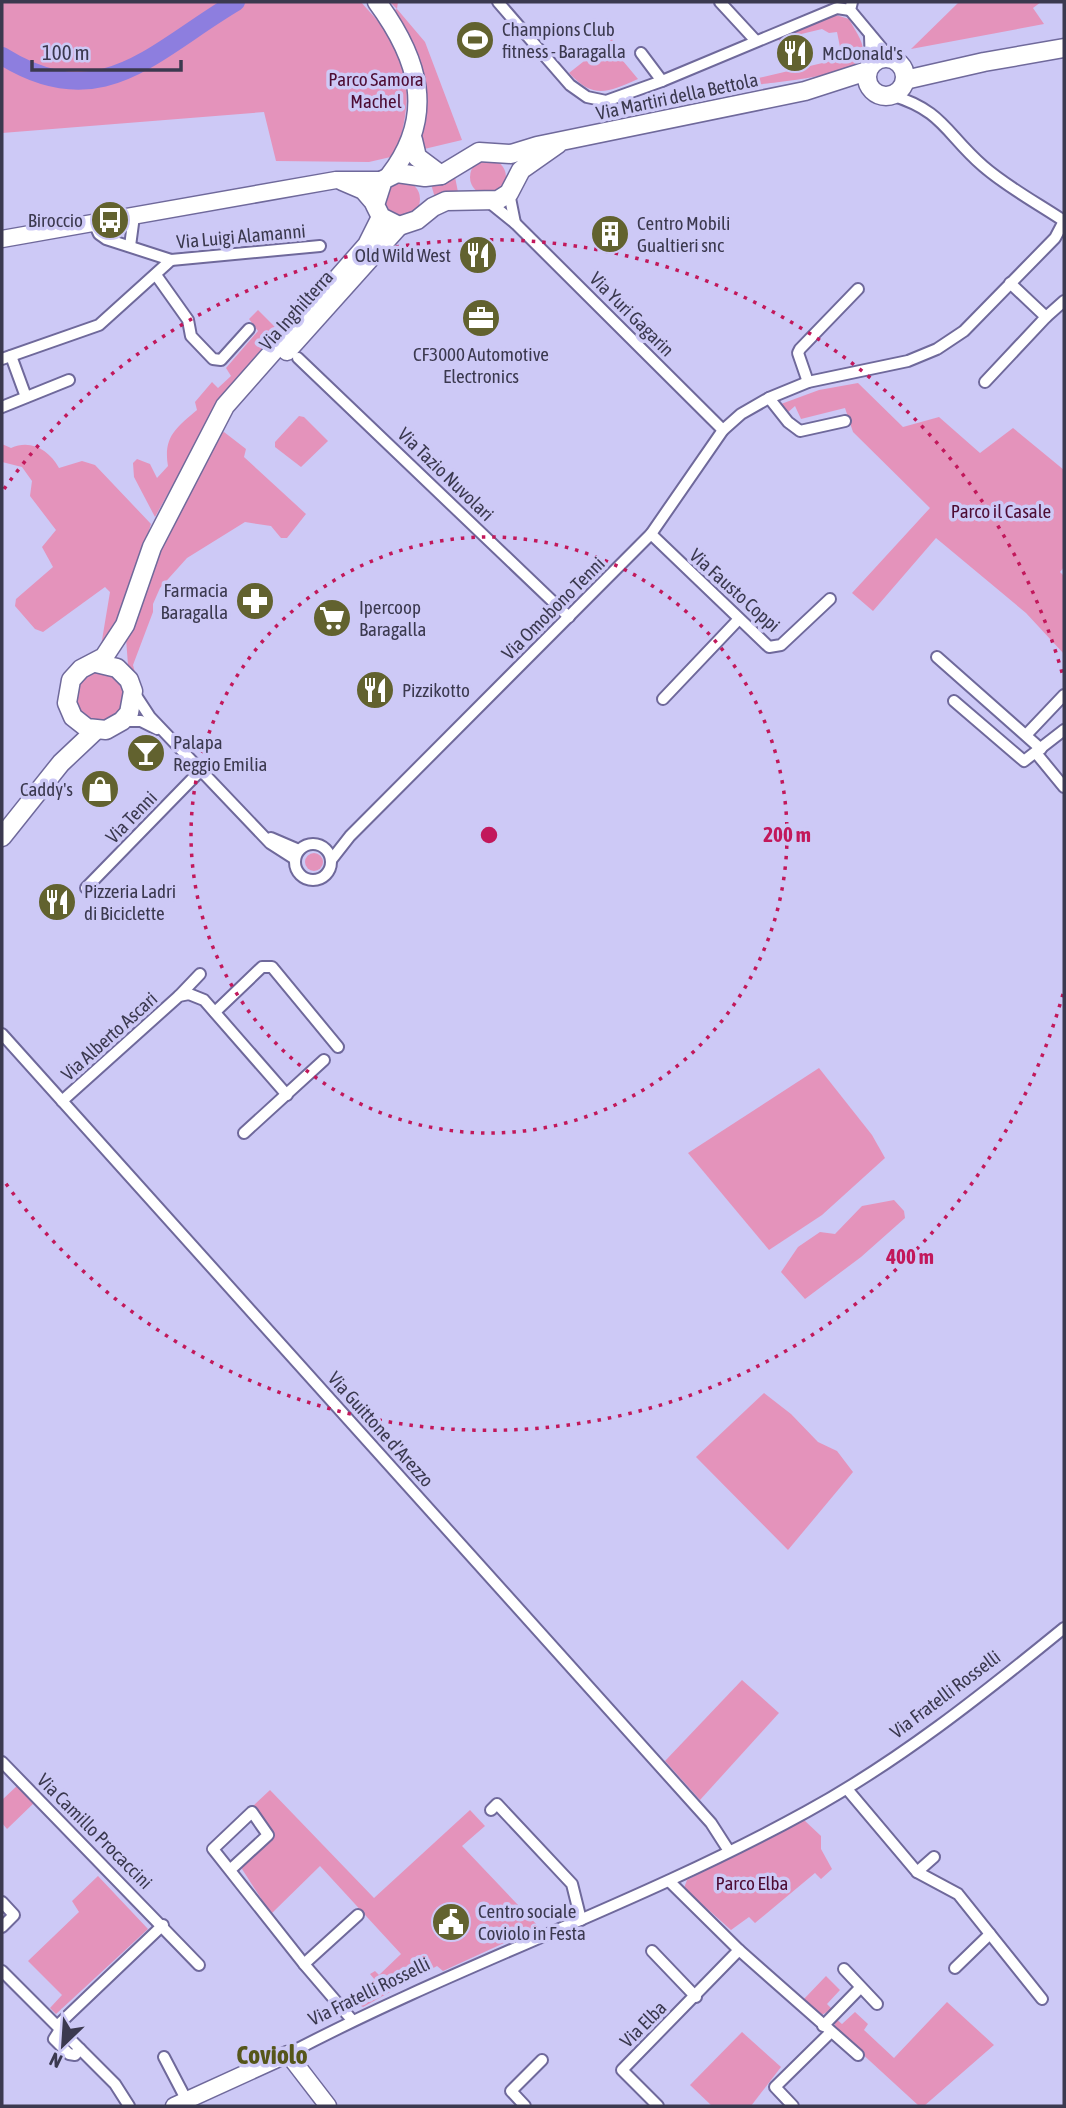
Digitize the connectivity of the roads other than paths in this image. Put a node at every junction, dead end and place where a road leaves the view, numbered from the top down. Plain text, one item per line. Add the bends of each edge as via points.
1 (377, 2) edge
2 (498, 2) edge
3 (720, 2) edge
4 (851, 6) edge
5 (870, 36) junction
6 (756, 41) junction
7 (1064, 48) edge
8 (641, 53) dead end
9 (890, 58) junction
10 (870, 74) junction
11 (662, 81) junction
12 (901, 82) junction
13 (922, 106) junction
14 (413, 140) junction
15 (558, 144) junction
16 (501, 153) junction
17 (441, 174) junction
18 (386, 178) junction
19 (336, 180) junction
20 (512, 186) junction
21 (489, 202) junction
22 (378, 211) junction
23 (134, 216) junction
24 (1064, 221) edge
25 (94, 223) junction
26 (515, 223) junction
27 (399, 226) junction
28 (2, 239) edge
29 (130, 246) junction
30 (320, 246) dead end
31 (172, 260) junction
32 (156, 275) junction
33 (1010, 283) junction
34 (858, 289) dead end
35 (1064, 301) edge
36 (1046, 317) junction
37 (249, 330) dead end
38 (6, 358) edge
39 (298, 358) dead end
40 (69, 380) dead end
41 (808, 382) junction
42 (985, 382) dead end
43 (26, 397) junction
44 (769, 398) junction
45 (2, 407) edge
46 (222, 418) junction
47 (845, 421) dead end
48 (723, 430) junction
49 (650, 534) junction
50 (830, 599) dead end
51 (569, 617) junction
52 (738, 620) junction
53 (125, 625) junction
54 (937, 657) dead end
55 (96, 663) junction
56 (129, 683) junction
57 (1064, 695) edge
58 (663, 699) dead end
59 (954, 701) dead end
60 (73, 717) junction
61 (122, 721) junction
62 (96, 730) junction
63 (1064, 730) edge
64 (165, 734) junction
65 (1027, 734) junction
66 (1038, 751) junction
67 (61, 763) junction
68 (201, 770) junction
69 (1064, 787) edge
70 (350, 836) junction
71 (2, 837) edge
72 (324, 846) junction
73 (297, 855) junction
74 (332, 859) junction
75 (86, 888) dead end
76 (200, 974) dead end
77 (179, 996) junction
78 (215, 1012) junction
79 (2, 1034) edge
80 (338, 1047) dead end
81 (324, 1060) dead end
82 (287, 1095) junction
83 (62, 1101) junction
84 (244, 1133) dead end
85 (1064, 1628) edge
86 (2, 1762) edge
87 (847, 1788) junction
88 (491, 1810) dead end
89 (729, 1851) junction
90 (934, 1857) dead end
91 (230, 1870) junction
92 (917, 1872) junction
93 (669, 1881) junction
94 (2, 1902) edge
95 (358, 1915) dead end
96 (581, 1920) junction
97 (163, 1925) junction
98 (2, 1927) edge
99 (990, 1934) junction
100 (739, 1950) junction
101 (652, 1951) dead end
102 (303, 1964) junction
103 (199, 1965) dead end
104 (955, 1968) dead end
105 (844, 1969) dead end
106 (2, 1971) edge
107 (860, 1988) junction
108 (696, 1997) junction
109 (1042, 1999) dead end
110 (877, 2004) dead end
111 (352, 2020) junction
112 (59, 2027) junction
113 (827, 2029) junction
114 (288, 2054) junction
115 (858, 2055) dead end
116 (164, 2057) dead end
117 (541, 2060) dead end
118 (179, 2104) edge
119 (129, 2106) edge
120 (328, 2106) edge
121 (525, 2106) edge
122 (658, 2106) edge
123 (793, 2106) edge

1 - 14 main road via 391,20 417,86
2 - 11 street via 570,85 587,97 617,99
3 - 6 street
4 - 5 street
4 - 6 street
5 - 9 street
5 - 10 street
6 - 11 street
7 - 12 main road
8 - 11 street
9 - 10 main road, Via Martiri della Bettola
9 - 12 main road
10 - 12 main road via 879,94
10 - 15 main road, Via Martiri della Bettola
12 - 13 street
12 - 13 street
13 - 24 street via 943,121 985,167
14 - 17 main road via 417,157
14 - 18 main road
15 - 16 main road, Via Martiri della Bettola
15 - 20 main road, Via Martiri della Bettola via 529,163
16 - 17 main road, Via Martiri della Bettola via 479,152
16 - 20 main road via 510,164
17 - 18 main road, Via Martiri della Bettola
18 - 19 main road, Via Martiri della Bettola
18 - 22 main road
19 - 22 main road via 363,191
19 - 23 main road, Via Martiri della Bettola
20 - 21 main road, Via Martiri della Bettola
20 - 26 street
21 - 26 street, Via Yuri Gagarin
21 - 27 main road, Via Martiri della Bettola via 446,201
22 - 27 main road
22 - 46 main road, Via Inghilterra via 367,245 241,386
23 - 25 main road, Via Martiri della Bettola
23 - 29 street
24 - 33 street, Via Omobono Tenni via 1055,237
25 - 28 main road, Via Martiri della Bettola
25 - 29 street, Via Luigi Alamanni via 106,239
26 - 48 street, Via Yuri Gagarin
27 - 46 main road, Via Inghilterra via 233,412
29 - 31 street, Via Luigi Alamanni
30 - 31 street, Via Luigi Alamanni
31 - 32 street
32 - 37 street via 188,320 191,336 213,359 221,360
32 - 38 street via 99,325
33 - 36 street
33 - 41 street, Via Omobono Tenni via 958,336 924,355
34 - 41 street via 800,349
35 - 36 street
36 - 42 street
38 - 43 street
39 - 51 street, Via Tazio Nuvolari
40 - 43 street
41 - 44 street, Via Omobono Tenni
43 - 45 street
44 - 47 street via 800,431
44 - 48 street, Via Omobono Tenni
46 - 53 main road, Via Inghilterra via 190,468 152,547
48 - 49 street, Via Omobono Tenni
49 - 51 street, Via Omobono Tenni
49 - 52 street, Via Fausto Coppi
50 - 52 street, Via Fausto Coppi via 774,647 761,642
51 - 70 street, Via Omobono Tenni
52 - 58 street
53 - 55 main road, Via Inghilterra
53 - 56 main road, Via Inghilterra via 122,650
54 - 65 street
55 - 56 main road via 117,668
55 - 60 main road, Via Inghilterra via 81,668 71,680 67,703
56 - 61 main road, Via Inghilterra via 133,702
56 - 64 street, Via Omobono Tenni
57 - 65 street
59 - 66 street via 1024,761
60 - 62 main road
60 - 67 main road, Via Inghilterra
61 - 62 main road, Via Inghilterra
61 - 64 street, Via Omobono Tenni via 141,722
62 - 67 main road, Via Inghilterra
63 - 66 street
64 - 68 street, Via Omobono Tenni
65 - 66 street
66 - 69 street
67 - 71 main road, Via Inghilterra
68 - 73 street, Via Omobono Tenni via 270,844
68 - 75 street, Via Tenni
70 - 72 street, Via Omobono Tenni
70 - 74 street, Via Omobono Tenni
72 - 73 street, Via Omobono Tenni via 313,843
72 - 74 street
73 - 74 street, Via Omobono Tenni via 298,872 314,880 325,876
76 - 77 street, Via Alberto Ascari
77 - 78 street, Via Alberto Ascari via 189,994 204,1000
77 - 83 street, Via Alberto Ascari
78 - 80 street via 262,967 272,967
78 - 82 street, Via Alberto Ascari
79 - 83 street, Via Guittone d'Arezzo
81 - 82 street
82 - 84 street
83 - 89 street, Via Guittone d'Arezzo via 711,1823
85 - 87 street, Via Fratelli Rosselli via 953,1716
86 - 97 street, Via Camillo Procaccini
87 - 89 street, Via Fratelli Rosselli
87 - 92 street
88 - 96 street via 497,1804 572,1884
89 - 93 street, Via Fratelli Rosselli
90 - 92 street
91 - 91 street via 213,1849 252,1812 268,1835
91 - 102 street
92 - 99 street via 958,1894
93 - 96 street, Via Fratelli Rosselli
93 - 100 street
94 - 98 street via 15,1915
95 - 102 street
96 - 111 street, Via Fratelli Rosselli
97 - 103 street, Via Camillo Procaccini
97 - 112 street
99 - 104 street
99 - 109 street
100 - 108 street, Via Elba
100 - 113 street
101 - 108 street, Via Elba
102 - 111 street
105 - 107 street
106 - 112 street
107 - 110 street
107 - 113 street
108 - 122 street, Via Elba via 622,2070
111 - 114 street, Via Fratelli Rosselli
112 - 119 street via 115,2084
113 - 115 street
113 - 123 street via 775,2087
114 - 118 main road, Via Fratelli Rosselli
114 - 120 main road
116 - 118 street
117 - 121 street via 510,2091

